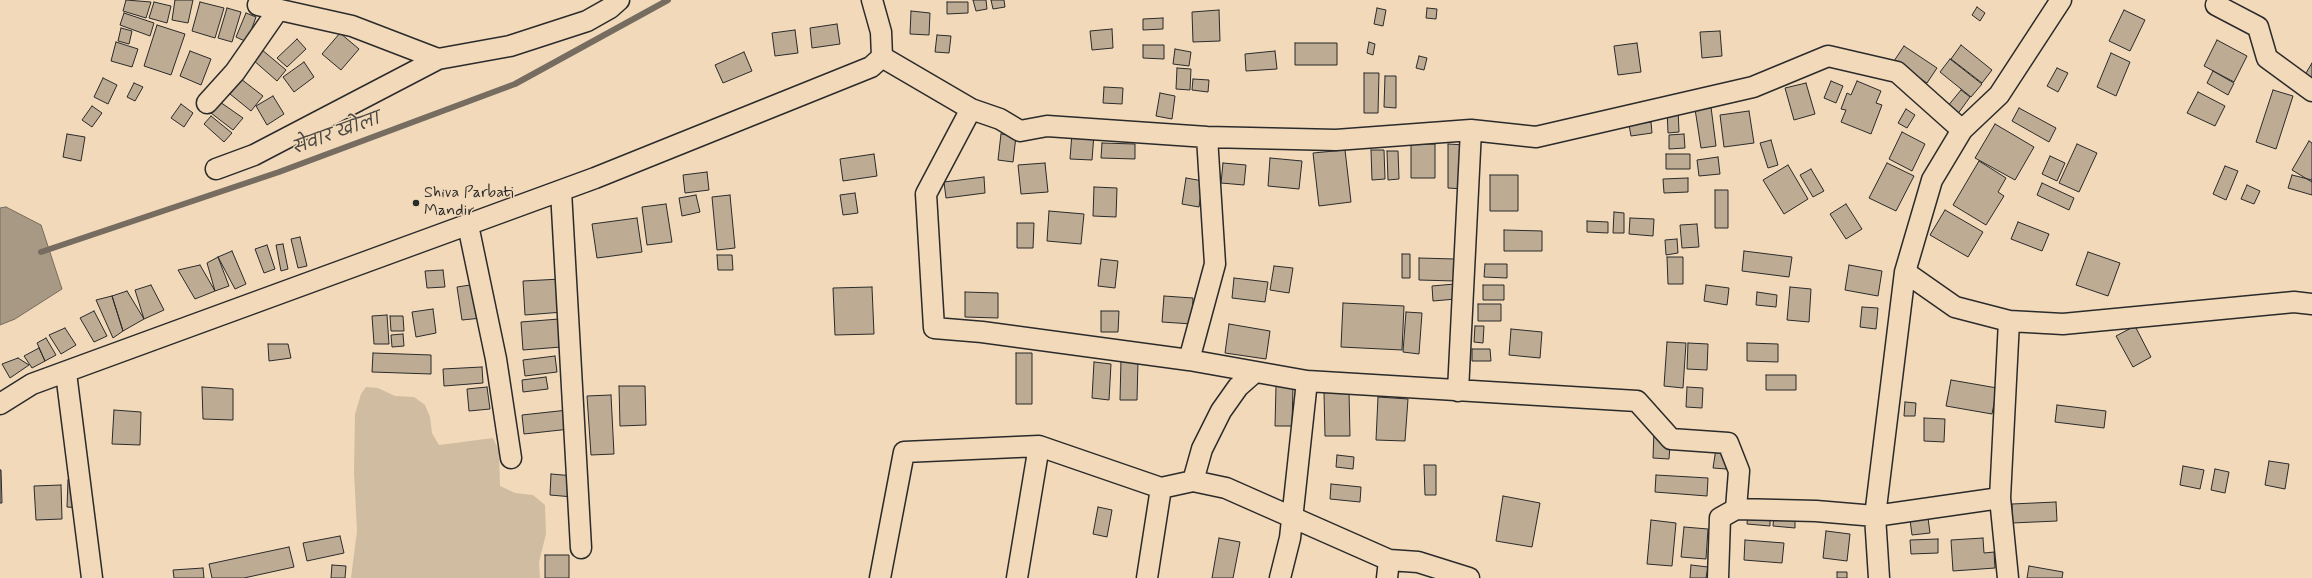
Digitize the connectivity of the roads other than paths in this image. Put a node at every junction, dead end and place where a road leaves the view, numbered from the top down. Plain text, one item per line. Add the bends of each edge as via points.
1 (619, 0) edge
2 (872, 0) edge
3 (2060, 2) edge
4 (258, 5) dead end
5 (2216, 5) dead end
6 (278, 10) junction
7 (882, 57) junction
8 (438, 59) junction
9 (2312, 91) edge
10 (207, 102) dead end
11 (972, 109) junction
12 (1471, 130) junction
13 (1962, 130) junction
14 (1207, 137) junction
15 (216, 169) dead end
16 (561, 191) junction
17 (468, 225) junction
18 (1905, 272) junction
19 (2312, 304) edge
20 (2009, 321) junction
21 (1189, 360) junction
22 (66, 372) junction
23 (1256, 372) junction
24 (1307, 381) junction
25 (1458, 391) junction
26 (0, 404) edge
27 (1039, 446) junction
28 (511, 458) dead end
29 (1193, 481) junction
30 (1161, 488) junction
31 (2000, 498) junction
32 (1736, 509) junction
33 (1291, 516) junction
34 (1875, 516) junction
35 (581, 548) dead end
36 (1388, 569) edge
37 (92, 578) edge
38 (880, 578) edge
39 (1017, 578) edge
40 (1147, 578) edge
41 (1280, 578) edge
42 (1469, 578) edge
43 (1718, 578) edge
44 (1879, 578) edge
45 (2008, 578) edge

1 - 8 street via 587,21 510,46
2 - 7 street via 881,32
3 - 13 street via 1999,95
4 - 6 street
5 - 9 street via 2258,27 2267,58
6 - 8 street via 352,26
6 - 10 street via 235,72
7 - 11 street
7 - 16 street via 871,67 840,80
8 - 15 street via 254,155
11 - 14 street via 1000,119 1020,131 1048,126
11 - 21 street via 926,194 934,328 982,332
12 - 13 street via 1536,137 1754,87 1828,56 1898,72
12 - 14 street via 1336,140
12 - 25 street
13 - 18 street via 1932,180
14 - 21 street via 1215,264
16 - 17 street
16 - 35 street
17 - 22 street
17 - 28 street via 496,359
18 - 20 street via 1954,307
18 - 34 street
19 - 20 street via 2294,302 2063,324
20 - 31 street
21 - 23 street
22 - 26 street via 32,384
22 - 37 street
23 - 24 street
23 - 29 street via 1238,387 1221,411 1202,449
24 - 25 street
24 - 33 street
25 - 32 street via 1637,401 1671,439 1728,444 1739,471
27 - 30 street
27 - 38 street via 904,452
27 - 39 street
29 - 30 street
29 - 33 street via 1226,488
30 - 40 street
31 - 34 street
31 - 45 street
32 - 34 street via 1816,511
32 - 43 street via 1720,518
33 - 36 street
33 - 41 street via 1290,538
34 - 44 street
36 - 42 street via 1418,562

